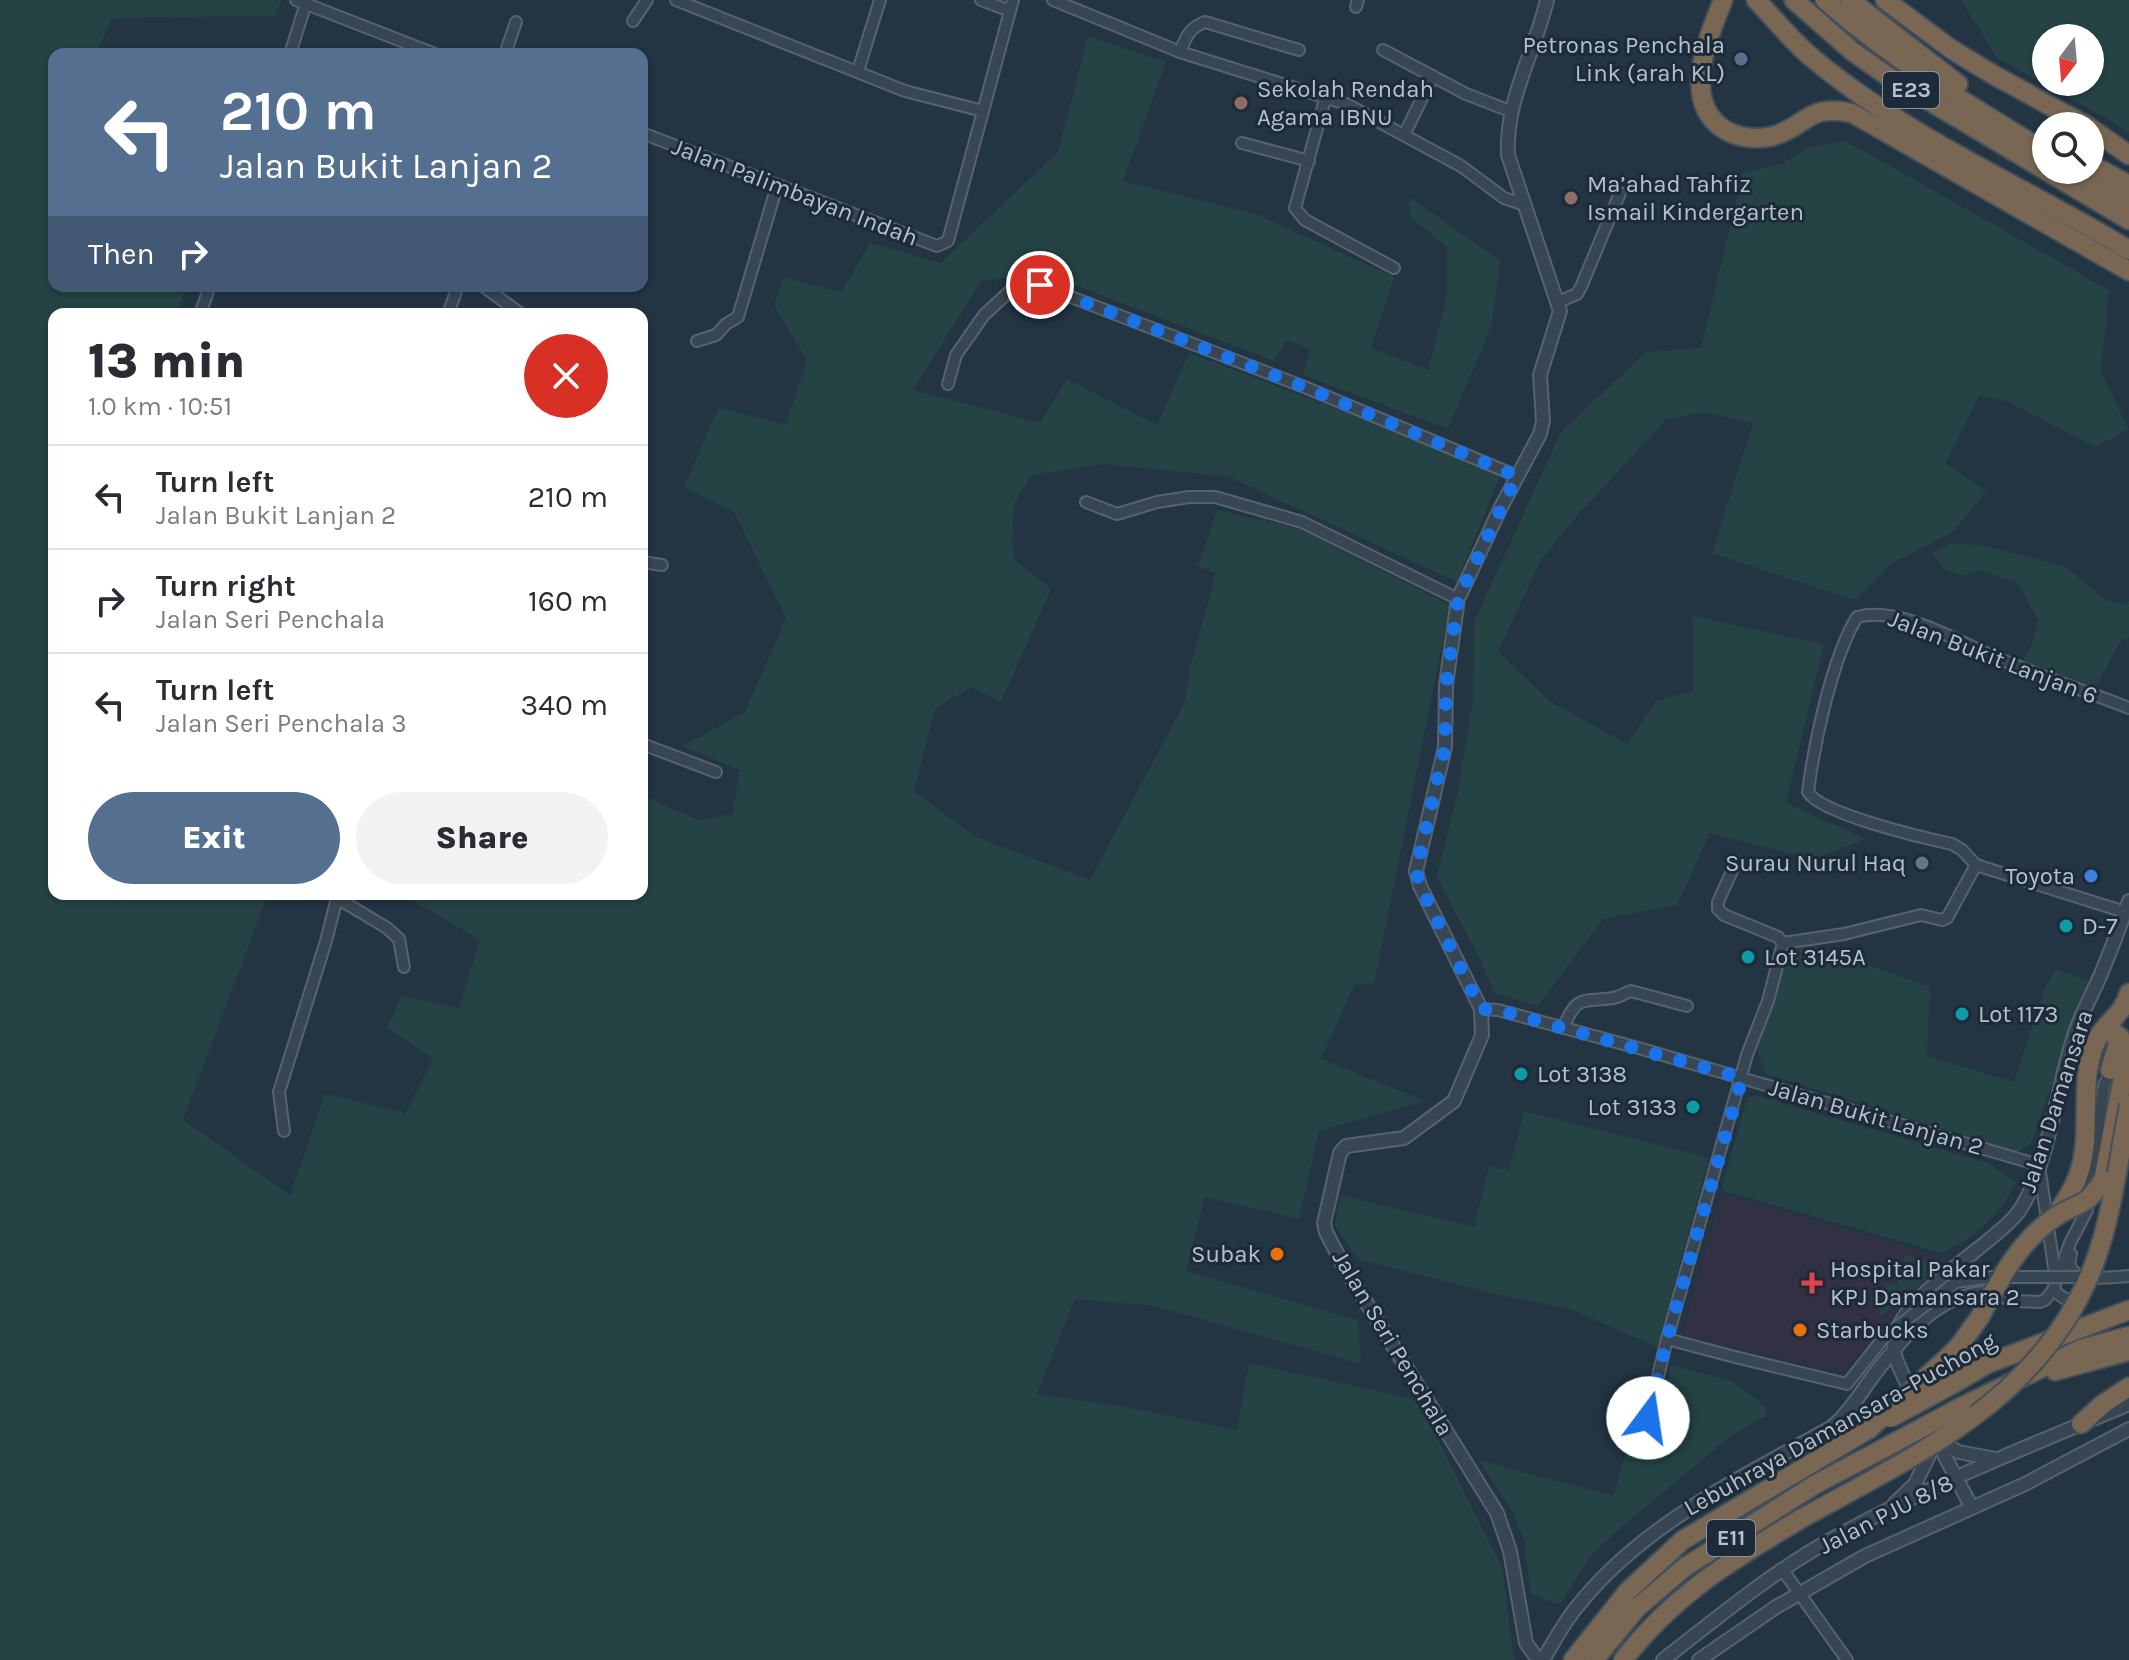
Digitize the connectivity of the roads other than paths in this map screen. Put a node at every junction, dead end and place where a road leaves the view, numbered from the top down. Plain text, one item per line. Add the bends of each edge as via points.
1 (647, 0) edge
2 (676, 0) edge
3 (880, 0) edge
4 (981, 0) edge
5 (1053, 0) edge
6 (1547, 0) edge
7 (1723, 0) edge
8 (1756, 0) edge
9 (1794, 0) edge
10 (1825, 0) edge
11 (1850, 0) edge
12 (1864, 0) edge
13 (1885, 0) edge
14 (303, 1) edge
15 (1012, 6) edge
16 (633, 21) dead end
17 (516, 22) dead end
18 (291, 48) edge
19 (420, 48) edge
20 (507, 48) edge
21 (1299, 50) dead end
22 (1383, 50) dead end
23 (1180, 52) junction
24 (858, 71) junction
25 (1433, 76) junction
26 (1947, 78) junction
27 (1326, 96) junction
28 (983, 111) junction
29 (1510, 111) junction
30 (2062, 112) edge
31 (2032, 130) edge
32 (648, 135) edge
33 (1404, 135) junction
34 (2104, 138) edge
35 (1242, 143) dead end
36 (2032, 152) edge
37 (2032, 154) edge
38 (2129, 155) edge
39 (1309, 161) junction
40 (2104, 172) edge
41 (2104, 175) edge
42 (2070, 184) edge
43 (2078, 184) edge
44 (2100, 184) edge
45 (2129, 185) edge
46 (777, 186) junction
47 (1620, 193) dead end
48 (2129, 195) edge
49 (2129, 201) edge
50 (1525, 205) junction
51 (2129, 220) edge
52 (2129, 237) edge
53 (2129, 250) edge
54 (1394, 268) dead end
55 (2129, 271) edge
56 (491, 292) edge
57 (1558, 302) junction
58 (513, 308) edge
59 (697, 341) dead end
60 (948, 384) dead end
61 (1517, 476) junction
62 (1086, 502) dead end
63 (648, 563) edge
64 (662, 565) dead end
65 (1458, 599) junction
66 (2129, 708) edge
67 (648, 746) edge
68 (716, 772) dead end
69 (1736, 862) dead end
70 (1976, 865) junction
71 (336, 900) edge
72 (343, 900) edge
73 (2127, 907) edge
74 (1783, 943) junction
75 (404, 967) dead end
76 (2129, 993) edge
77 (1687, 1006) dead end
78 (1481, 1009) junction
79 (1563, 1028) junction
80 (2100, 1034) junction
81 (2129, 1038) edge
82 (2129, 1046) edge
83 (2110, 1070) junction
84 (1742, 1078) junction
85 (2129, 1105) edge
86 (284, 1131) dead end
87 (2039, 1165) junction
88 (2018, 1212) junction
89 (2051, 1214) junction
90 (2075, 1248) dead end
91 (2129, 1276) edge
92 (2081, 1277) junction
93 (1951, 1279) junction
94 (2054, 1286) junction
95 (1981, 1292) dead end
96 (2002, 1297) dead end
97 (2080, 1299) dead end
98 (1946, 1303) junction
99 (2129, 1310) edge
100 (2129, 1336) edge
101 (1667, 1339) junction
102 (1894, 1351) junction
103 (2129, 1351) edge
104 (1907, 1384) dead end
105 (2007, 1385) junction
106 (2129, 1387) edge
107 (2129, 1404) edge
108 (1648, 1418) dead end
109 (2081, 1424) junction
110 (1869, 1429) junction
111 (2129, 1429) edge
112 (1933, 1435) junction
113 (2000, 1459) junction
114 (1957, 1478) junction
115 (1972, 1508) junction
116 (1886, 1512) junction
117 (1782, 1569) junction
118 (1799, 1593) junction
119 (1540, 1660) edge
120 (1573, 1660) edge
121 (1594, 1660) edge
122 (1623, 1660) edge
123 (1663, 1660) edge
124 (1699, 1660) edge
125 (1847, 1660) edge

1 - 16 street
2 - 24 street
3 - 24 street
4 - 15 street
5 - 23 street
6 - 29 street
7 - 55 highway via 1701,64 1712,122 1749,138 1791,128 1814,112 1852,113
8 - 53 highway via 1813,59 1861,96
9 - 37 highway, E23 via 1886,75
10 - 36 highway, E23 via 1876,43
11 - 26 highway
12 - 26 highway via 1924,49
13 - 30 highway via 1992,74
14 - 18 street
14 - 19 street
15 - 28 street
17 - 20 street
21 - 23 street via 1205,22 1187,34
22 - 25 street
23 - 27 street
24 - 28 street via 905,91
25 - 29 street
25 - 33 street
26 - 31 highway
27 - 33 street
27 - 39 street
28 - 46 street, Jalan Palimbayan Indah via 948,241 937,246
29 - 50 street via 1508,155
32 - 46 street, Jalan Palimbayan Indah
33 - 50 street via 1461,166 1504,198
34 - 38 highway
35 - 39 street
39 - 54 street via 1295,208 1305,220
40 - 45 highway
41 - 48 highway
42 - 52 highway
43 - 51 highway, E23
44 - 49 highway
46 - 59 street via 738,317 716,335
47 - 57 street via 1581,287
50 - 57 street
56 - 58 street
57 - 61 street via 1559,317 1540,375 1540,434
60 - 61 street via 956,355 984,315 1010,291 1040,285
61 - 65 street
62 - 65 street via 1117,514 1189,497 1225,500 1302,522
63 - 64 street
65 - 78 street via 1446,685 1445,747 1416,871
66 - 70 street, Jalan Bukit Lanjan 6 via 1920,625 1880,613 1857,617 1834,675 1808,792 1817,802 1899,832 1952,844
67 - 68 street
69 - 74 street via 1718,909
70 - 73 street
70 - 74 street via 1947,918 1910,916
71 - 86 street via 279,1092
72 - 75 street via 399,939
73 - 87 street, Jalan Damansara via 2074,1033
74 - 84 street
76 - 80 highway via 2117,1017
77 - 79 street via 1631,991 1616,998 1582,1000
78 - 79 street, Jalan Bukit Lanjan 2
78 - 119 street, Jalan Seri Penchala via 1482,1035 1454,1101 1404,1138 1346,1146 1324,1223 1344,1267 1497,1513 1510,1551 1526,1643
79 - 84 street, Jalan Bukit Lanjan 2
80 - 83 highway via 2111,1031 2120,1037
80 - 89 highway via 2090,1062 2079,1173 2069,1195
81 - 83 street
82 - 89 highway, bridge via 2103,1180 2079,1207
83 - 94 street via 2087,1210
84 - 87 street, Jalan Bukit Lanjan 2
84 - 101 street
85 - 122 highway, bridge via 2095,1262 2044,1351 2018,1382 1951,1435 1700,1582
87 - 88 street, Jalan Damansara
87 - 89 street
88 - 89 street via 2038,1205
88 - 93 street
89 - 94 street
89 - 110 highway, bridge via 2006,1268 1959,1346
90 - 92 street via 2068,1264
91 - 92 street
92 - 93 street, bridge
93 - 98 street via 1942,1296
93 - 101 street, bridge via 1885,1336 1847,1384
93 - 102 street via 1924,1293 1907,1311 1894,1335
94 - 96 street via 2039,1302
94 - 97 street via 2065,1299
95 - 98 street
98 - 102 street
99 - 110 highway, Lebuhraya Damansara–Puchong / E11, bridge via 1987,1364
100 - 105 highway, Lebuhraya Damansara–Puchong / E11 via 2081,1349
101 - 108 street
102 - 104 street
102 - 119 street via 1832,1427 1702,1501 1623,1558 1574,1610
103 - 105 highway
105 - 121 highway, Lebuhraya Damansara–Puchong / E11, bridge via 1816,1484 1685,1567 1637,1608
106 - 109 highway
107 - 109 street, Jalan PJU 8/8
109 - 113 street, Jalan PJU 8/8
110 - 120 highway, Lebuhraya Damansara–Puchong / E11 via 1683,1540 1628,1591
111 - 115 street, Jalan PJU 8/8
112 - 113 street via 1958,1452
112 - 114 street
112 - 116 street via 1915,1484
113 - 114 street, Jalan PJU 8/8
114 - 115 street
114 - 116 street, Jalan PJU 8/8
115 - 118 street, Jalan PJU 8/8 via 1865,1556
116 - 117 street, Jalan PJU 8/8
117 - 118 street
117 - 123 street, Jalan PJU 8/8
118 - 124 street, Jalan PJU 8/8
118 - 125 street

